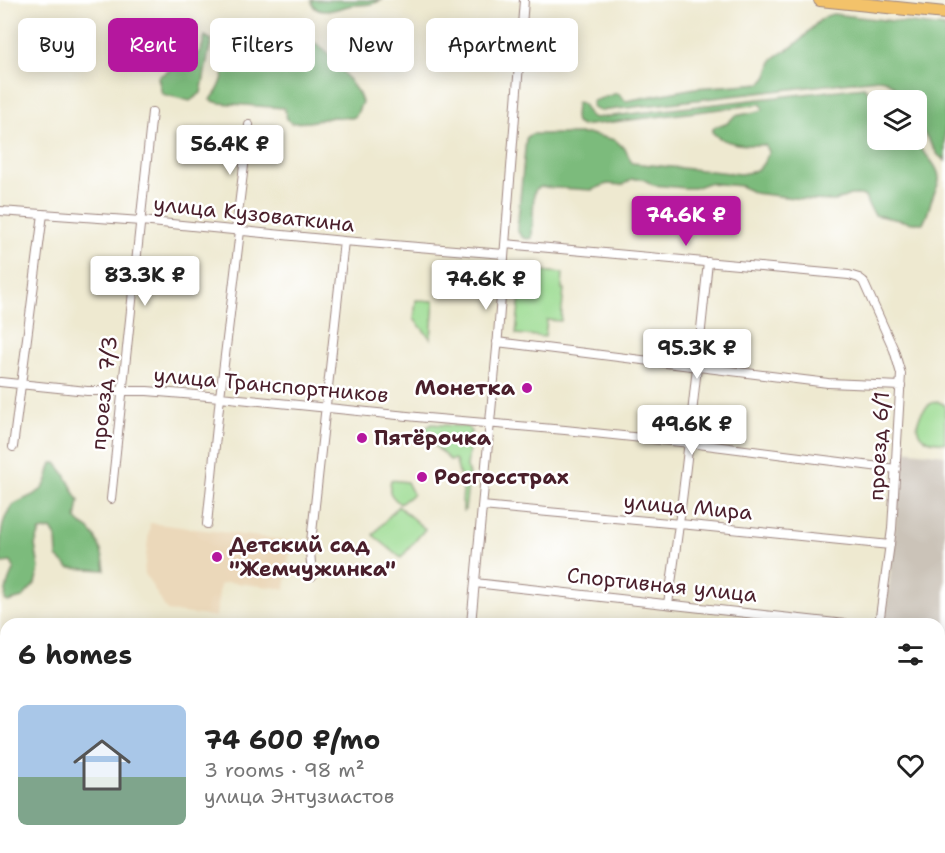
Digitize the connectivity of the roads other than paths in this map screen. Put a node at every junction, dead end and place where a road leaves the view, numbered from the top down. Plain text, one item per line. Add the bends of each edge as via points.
1 (524, 0) edge
2 (820, 0) edge
3 (945, 13) edge
4 (152, 112) dead end
5 (249, 125) dead end
6 (0, 211) edge
7 (43, 214) junction
8 (141, 220) junction
9 (238, 230) junction
10 (344, 241) junction
11 (505, 244) junction
12 (504, 254) junction
13 (708, 262) junction
14 (497, 342) junction
15 (697, 367) junction
16 (0, 382) edge
17 (20, 385) junction
18 (901, 386) junction
19 (123, 391) junction
20 (220, 397) junction
21 (326, 409) junction
22 (489, 424) junction
23 (690, 443) junction
24 (13, 447) dead end
25 (896, 469) junction
26 (111, 499) dead end
27 (482, 506) junction
28 (207, 524) dead end
29 (680, 524) junction
30 (890, 545) junction
31 (312, 576) dead end
32 (475, 583) junction
33 (668, 604) junction
34 (472, 618) edge
35 (792, 618) edge
36 (880, 618) edge

1 - 11 street
2 - 3 highway
4 - 8 street, проезд 7/3
5 - 9 street
6 - 7 street, улица Кузоваткина
7 - 8 street, улица Кузоваткина
7 - 17 street
8 - 9 street, улица Кузоваткина
8 - 19 street, проезд 7/3
9 - 10 street, улица Кузоваткина
9 - 20 street
10 - 12 street, улица Кузоваткина
10 - 21 street
11 - 12 street
11 - 13 street
12 - 14 street
13 - 15 street
13 - 18 street, проезд 6/1 via 859,278 897,358
14 - 15 street
14 - 22 street
15 - 18 street via 828,383
15 - 23 street
16 - 17 street, улица Транспортников
17 - 19 street, улица Транспортников via 87,392
17 - 24 street
18 - 25 street, проезд 6/1
19 - 20 street, улица Транспортников
19 - 26 street, проезд 7/3
20 - 21 street, улица Транспортников
20 - 28 street
21 - 22 street, улица Транспортников
21 - 31 street via 309,551
22 - 23 street, улица Транспортников
22 - 27 street
23 - 25 street, улица Транспортников
23 - 29 street
25 - 30 street, проезд 6/1
27 - 29 street, улица Мира
27 - 32 street
29 - 30 street, улица Мира
29 - 33 street
30 - 36 street, проезд 6/1
32 - 33 street, Спортивная улица
32 - 34 street
33 - 35 street, Спортивная улица

